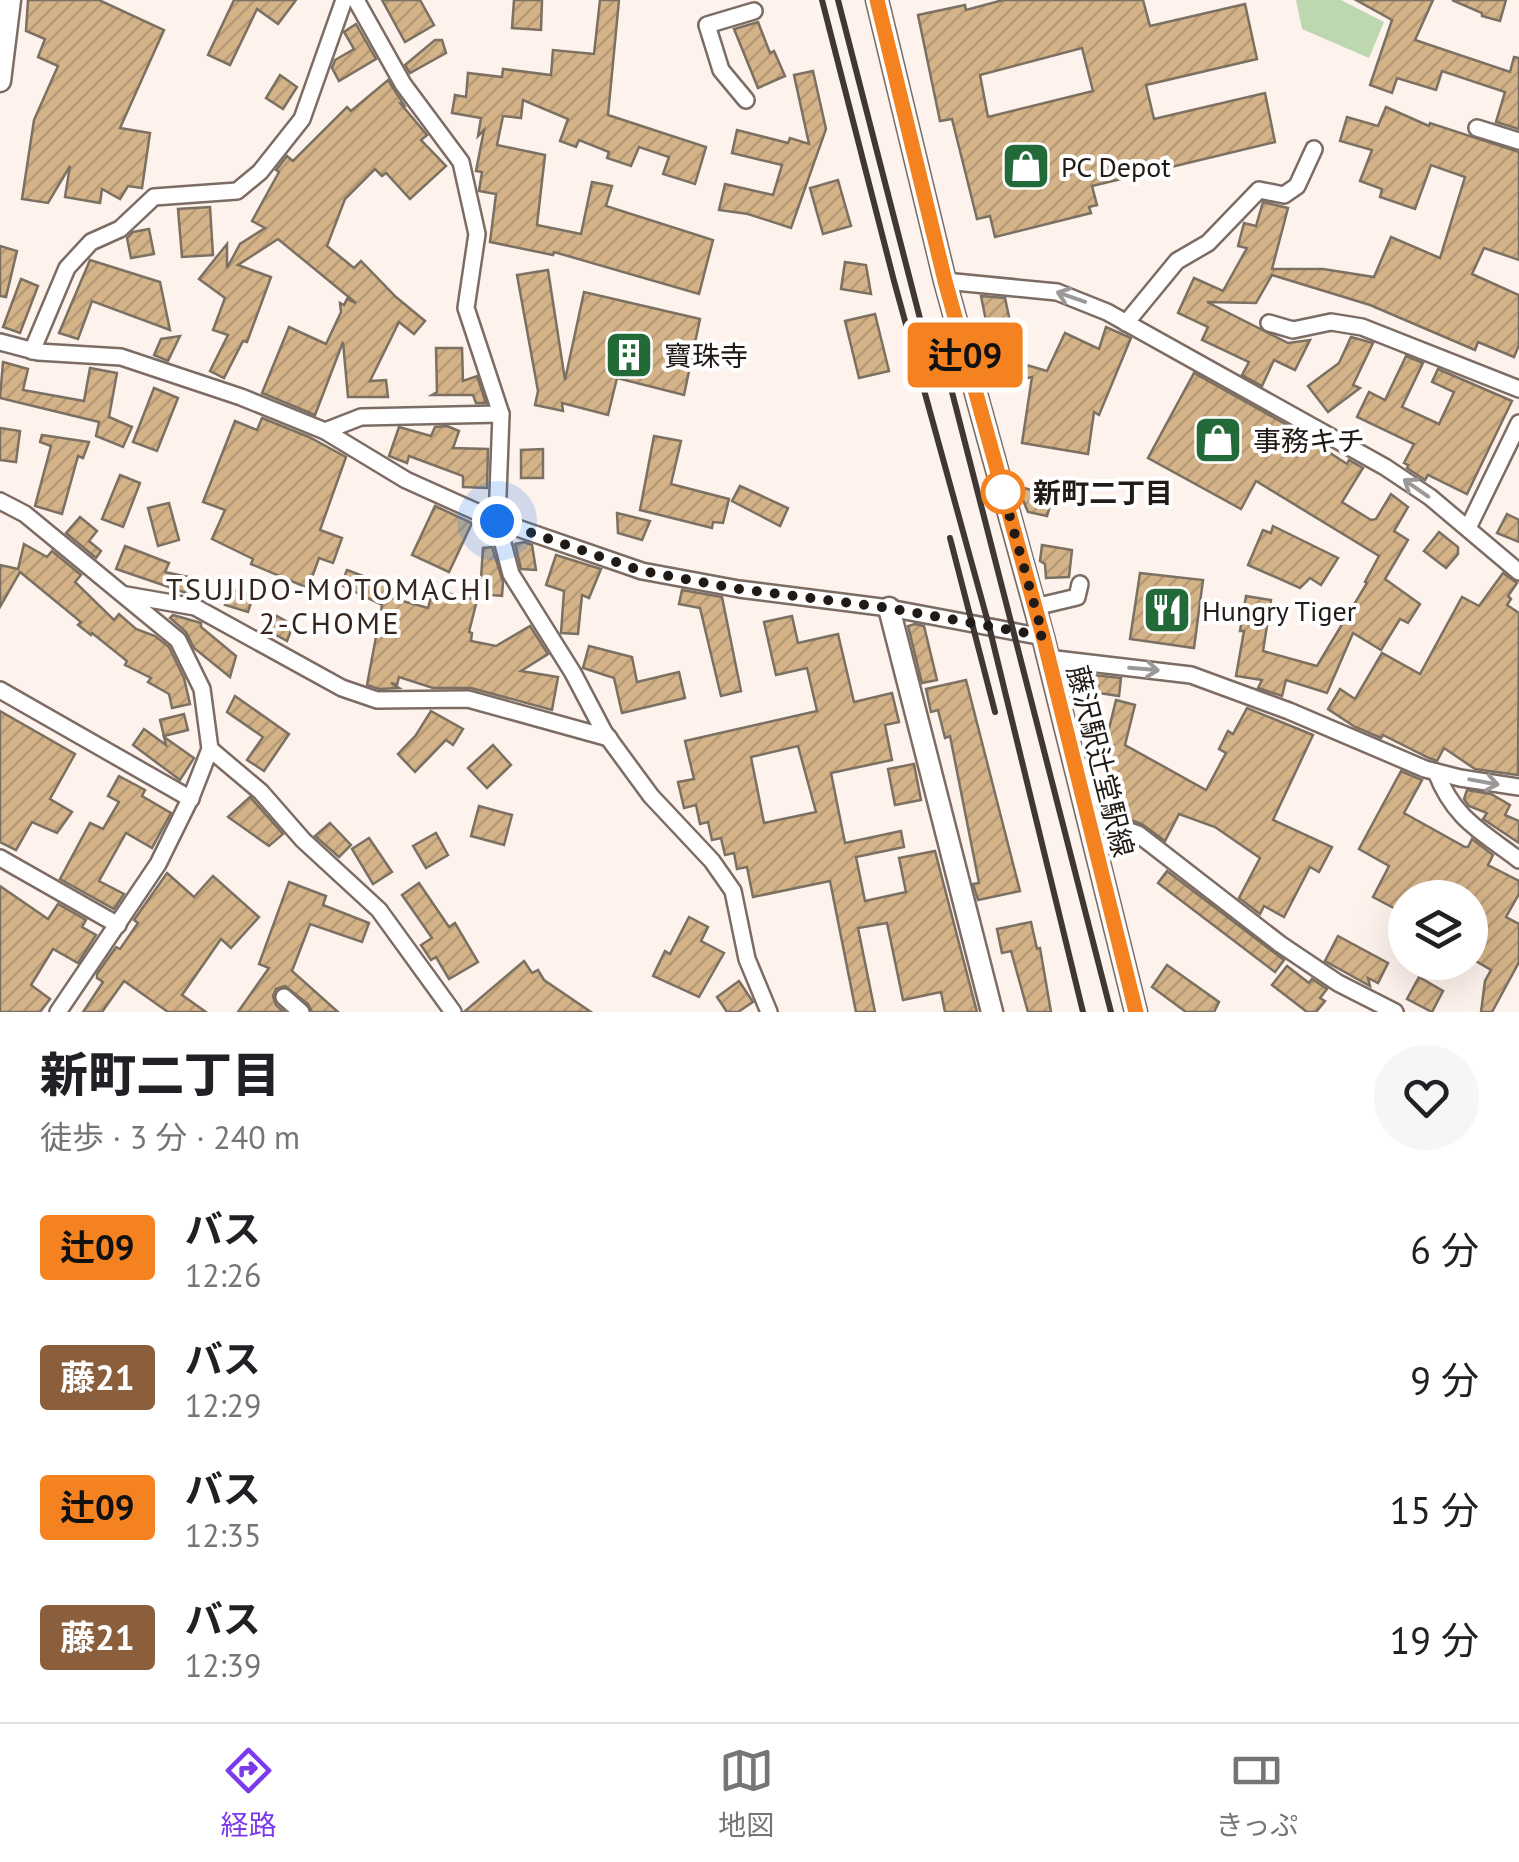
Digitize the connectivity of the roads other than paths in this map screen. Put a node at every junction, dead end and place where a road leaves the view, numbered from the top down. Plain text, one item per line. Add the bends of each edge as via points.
1 (10, 0) edge
2 (344, 0) edge
3 (356, 0) edge
4 (877, 0) edge
5 (754, 12) dead end
6 (0, 80) edge
7 (746, 100) dead end
8 (1476, 128) dead end
9 (1519, 141) edge
10 (1314, 149) dead end
11 (945, 281) junction
12 (1126, 323) junction
13 (1269, 323) dead end
14 (0, 342) edge
15 (32, 351) junction
16 (1519, 389) edge
17 (501, 414) junction
18 (1519, 423) edge
19 (325, 431) junction
20 (0, 502) edge
21 (497, 521) junction
22 (1468, 528) junction
23 (1519, 572) edge
24 (1080, 584) dead end
25 (122, 594) junction
26 (1035, 607) junction
27 (889, 608) junction
28 (1045, 647) junction
29 (0, 690) edge
30 (608, 738) junction
31 (210, 749) junction
32 (1436, 772) junction
33 (1519, 787) edge
34 (190, 798) junction
35 (1088, 821) junction
36 (0, 858) edge
37 (1519, 860) edge
38 (118, 925) junction
39 (284, 997) dead end
40 (58, 1012) edge
41 (301, 1012) edge
42 (453, 1012) edge
43 (769, 1012) edge
44 (992, 1012) edge
45 (1136, 1012) edge
46 (1395, 1012) edge

1 - 6 street
2 - 15 street via 302,119 260,172 236,192 154,197 120,229 90,242 67,268
3 - 17 street via 403,84 462,162 477,234 466,308
4 - 11 street, 藤沢駅辻堂駅線
5 - 7 street via 707,25 721,70
8 - 9 street
10 - 12 street via 1297,186 1284,195 1259,190 1208,243 1177,262
12 -> 11 street via 1057,292
11 - 26 street, 藤沢駅辻堂駅線
22 -> 12 street via 1385,467
13 - 16 street via 1293,330 1330,322 1362,327
14 - 15 street
15 - 19 street via 121,357
17 - 19 street via 361,417
17 - 21 street
18 - 22 street
19 - 21 street via 406,480
20 - 25 street via 25,514
21 - 27 street via 642,571
21 - 30 street via 511,574
22 - 23 street
24 - 26 street via 1077,596
25 - 30 street via 196,608 342,688 377,700 468,699
25 - 31 street via 178,640 202,688
26 - 28 street, 藤沢駅辻堂駅線
27 - 28 street
27 - 44 street
28 -> 32 street via 1191,675
28 - 35 street, 藤沢駅辻堂駅線
29 - 34 street
30 - 43 street via 732,891 747,959
31 - 34 street
31 - 42 street via 380,910
32 -> 33 street
32 - 37 street via 1460,816
34 - 38 street
35 - 45 street, 藤沢駅辻堂駅線
35 - 46 street via 1138,834 1280,944
36 - 38 street
38 - 40 street
39 - 41 street

